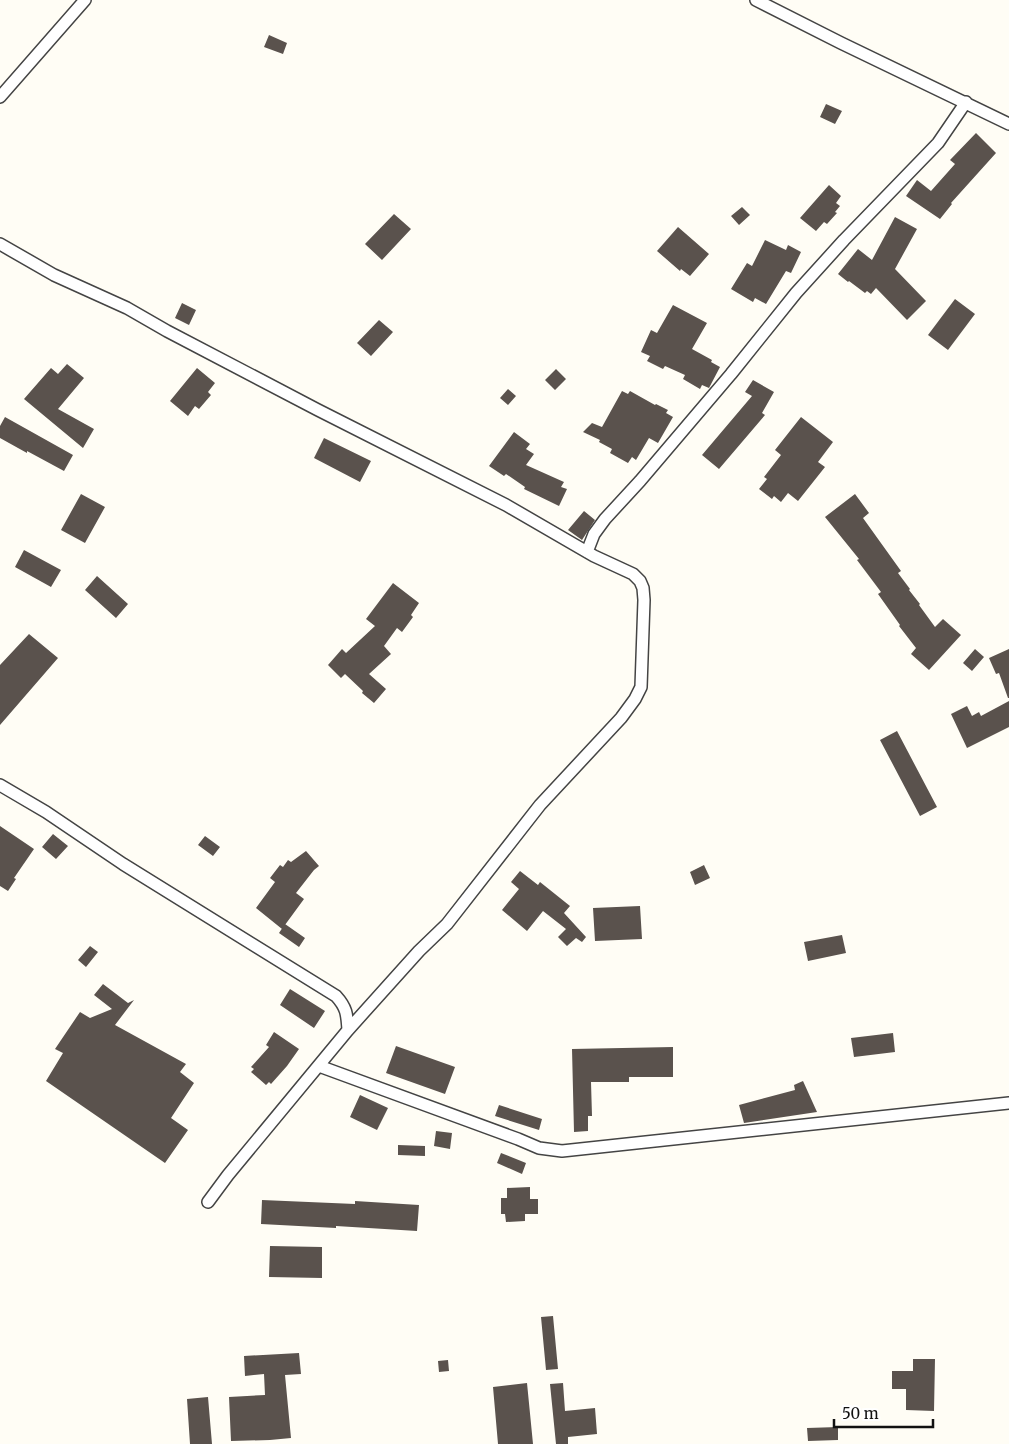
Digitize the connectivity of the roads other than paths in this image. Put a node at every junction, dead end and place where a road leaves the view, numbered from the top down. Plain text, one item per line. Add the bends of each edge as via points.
1 (85, 0) edge
2 (756, 0) edge
3 (0, 98) edge
4 (966, 102) junction
5 (1009, 124) edge
6 (0, 244) edge
7 (587, 552) junction
8 (0, 785) edge
9 (348, 1030) junction
10 (319, 1066) junction
11 (1009, 1103) edge
12 (208, 1202) dead end

1 - 3 street
2 - 4 street
4 - 5 street
4 - 7 street via 938,143 796,293 731,374 605,519
6 - 7 street via 54,275 127,308 327,415 506,505
7 - 9 street via 633,574 643,588 641,687 636,699 540,805 447,924
8 - 9 street via 336,996 344,1004
9 - 10 street
10 - 11 street via 539,1148 562,1151
10 - 12 street

